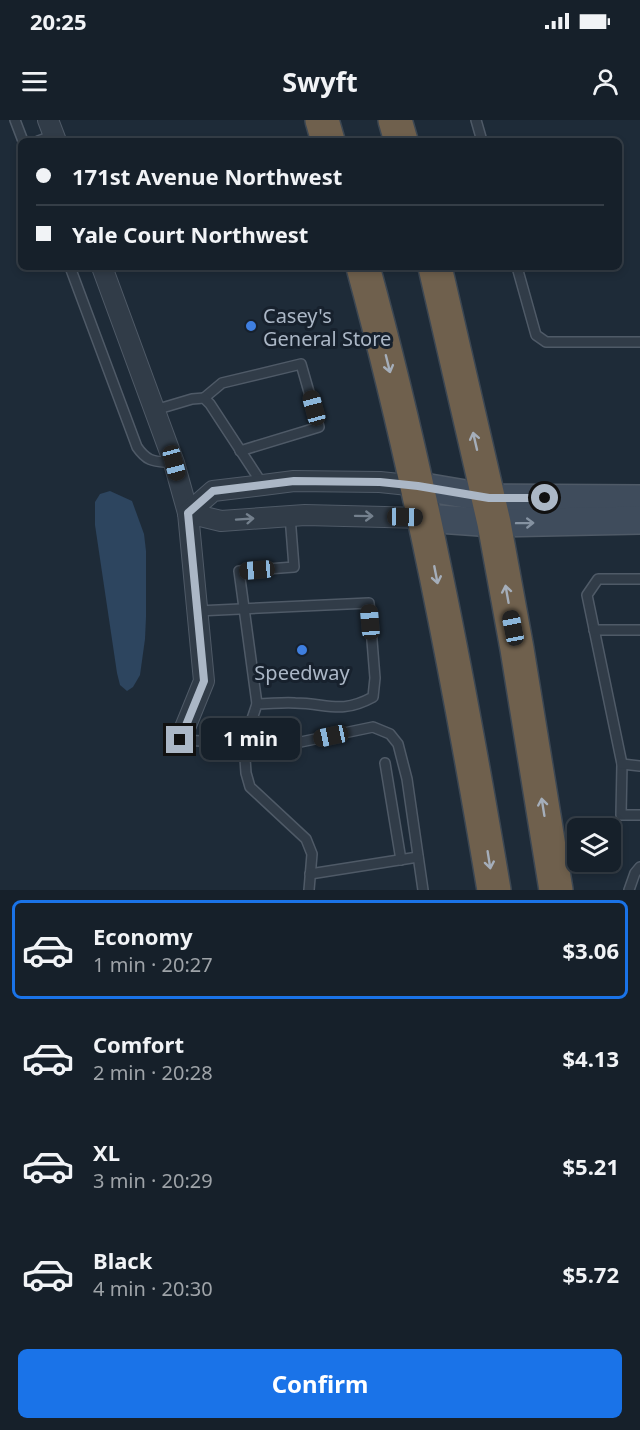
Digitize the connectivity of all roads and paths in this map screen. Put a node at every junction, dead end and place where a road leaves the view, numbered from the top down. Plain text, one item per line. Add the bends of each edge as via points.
1 (15, 120) edge
2 (322, 120) edge
3 (395, 120) edge
4 (476, 120) edge
5 (22, 138) edge
6 (327, 138) edge
7 (400, 138) edge
8 (481, 138) edge
9 (71, 270) edge
10 (103, 270) edge
11 (364, 270) edge
12 (436, 270) edge
13 (518, 270) edge
14 (640, 342) edge
15 (204, 398) junction
16 (155, 410) junction
17 (240, 451) junction
18 (174, 463) junction
19 (263, 485) junction
20 (418, 486) junction
21 (640, 499) edge
22 (491, 511) junction
23 (188, 513) junction
24 (290, 516) junction
25 (424, 518) junction
26 (640, 520) edge
27 (640, 579) edge
28 (245, 609) junction
29 (197, 611) junction
30 (594, 630) junction
31 (640, 630) edge
32 (258, 704) junction
33 (180, 740) joint
34 (244, 743) junction
35 (385, 763) dead end
36 (622, 764) junction
37 (640, 766) edge
38 (640, 815) edge
39 (418, 857) junction
40 (401, 860) junction
41 (640, 867) edge
42 (310, 874) junction
43 (309, 890) edge
44 (423, 890) edge
45 (494, 890) edge
46 (556, 890) edge
47 (629, 890) edge

1 - 5 lane
2 - 6 highway
3 - 7 highway
4 - 8 lane
9 - 18 lane via 137,447 151,461
10 - 16 street
11 -> 20 highway
22 -> 12 highway
13 - 14 lane via 536,334 546,342
15 - 16 lane
15 - 17 lane
15 - 17 lane via 222,384 302,364 319,427
16 - 18 street
17 - 19 lane
18 - 23 street
19 - 20 street via 294,481
19 - 23 street via 213,491
20 - 22 street
20 - 25 highway
21 - 22 street
22 - 25 street
22 -> 26 street
46 -> 22 highway
23 -> 24 street via 221,521
23 - 29 street
24 -> 25 street
24 - 28 lane via 294,567 239,571
25 -> 45 highway
27 - 30 lane via 598,579 587,595
28 - 29 lane
28 - 32 lane
28 - 32 lane via 369,603 373,697 361,704 332,708 297,703
29 - 33 street via 204,681
30 - 31 lane
30 - 36 lane
32 - 34 lane
33 - 34 lane
34 - 39 lane via 267,749 373,727 390,734 403,761
34 - 42 lane via 250,788 306,839 312,854
35 - 40 lane
36 - 37 lane
36 - 38 lane via 621,815
39 - 40 lane
39 - 44 lane
40 - 42 lane
41 - 47 lane
42 - 43 lane

